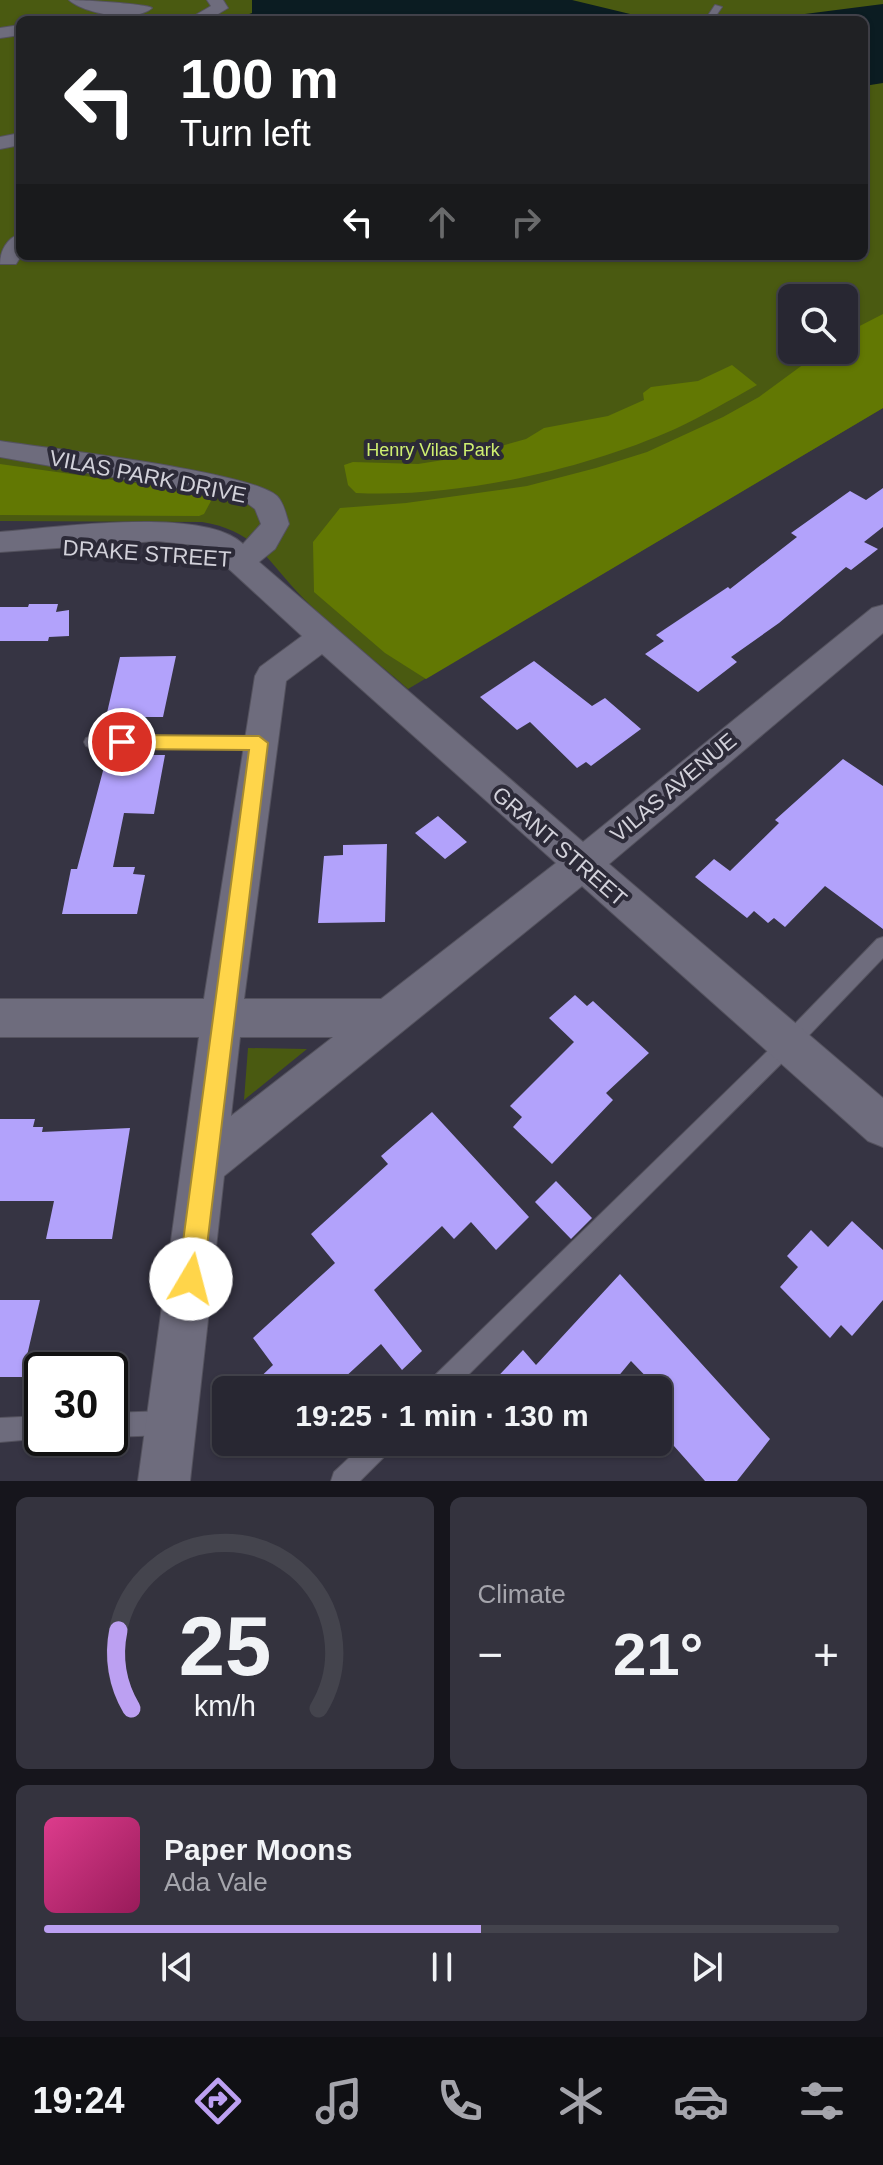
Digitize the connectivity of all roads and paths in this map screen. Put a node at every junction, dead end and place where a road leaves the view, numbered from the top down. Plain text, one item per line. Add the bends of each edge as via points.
1 (77, 0) edge
2 (215, 0) edge
3 (718, 7) dead end
4 (133, 10) edge
5 (203, 16) edge
6 (712, 16) edge
7 (0, 449) edge
8 (0, 542) edge
9 (240, 562) junction
10 (883, 616) edge
11 (323, 637) junction
12 (92, 742) dead end
13 (259, 743) junction
14 (581, 865) junction
15 (883, 945) edge
16 (0, 1018) edge
17 (223, 1018) junction
18 (388, 1018) junction
19 (788, 1044) junction
20 (883, 1126) edge
21 (206, 1163) junction
22 (450, 1376) edge
23 (171, 1423) junction
24 (128, 1424) edge
25 (24, 1429) edge
26 (0, 1430) edge
27 (369, 1456) edge
28 (164, 1481) edge
29 (343, 1481) edge

1 - 4 street
2 - 5 street via 220,8
3 - 6 lane
7 - 9 street, VILAS PARK DRIVE via 253,494 268,504 275,524 265,542
8 - 9 street, DRAKE STREET via 204,552
9 - 11 street, GRANT STREET
10 - 14 street, VILAS AVENUE
11 - 13 street via 271,676
11 - 14 street, GRANT STREET
12 - 13 lane
13 - 17 street
14 - 18 street, VILAS AVENUE
14 - 19 street, GRANT STREET
15 - 19 lane
16 - 17 street
17 - 18 street
17 - 21 street
18 - 21 street, VILAS AVENUE
19 - 20 street, GRANT STREET
19 - 22 lane
21 - 23 street
23 - 24 lane
23 - 28 street
25 - 26 lane
27 - 29 lane

